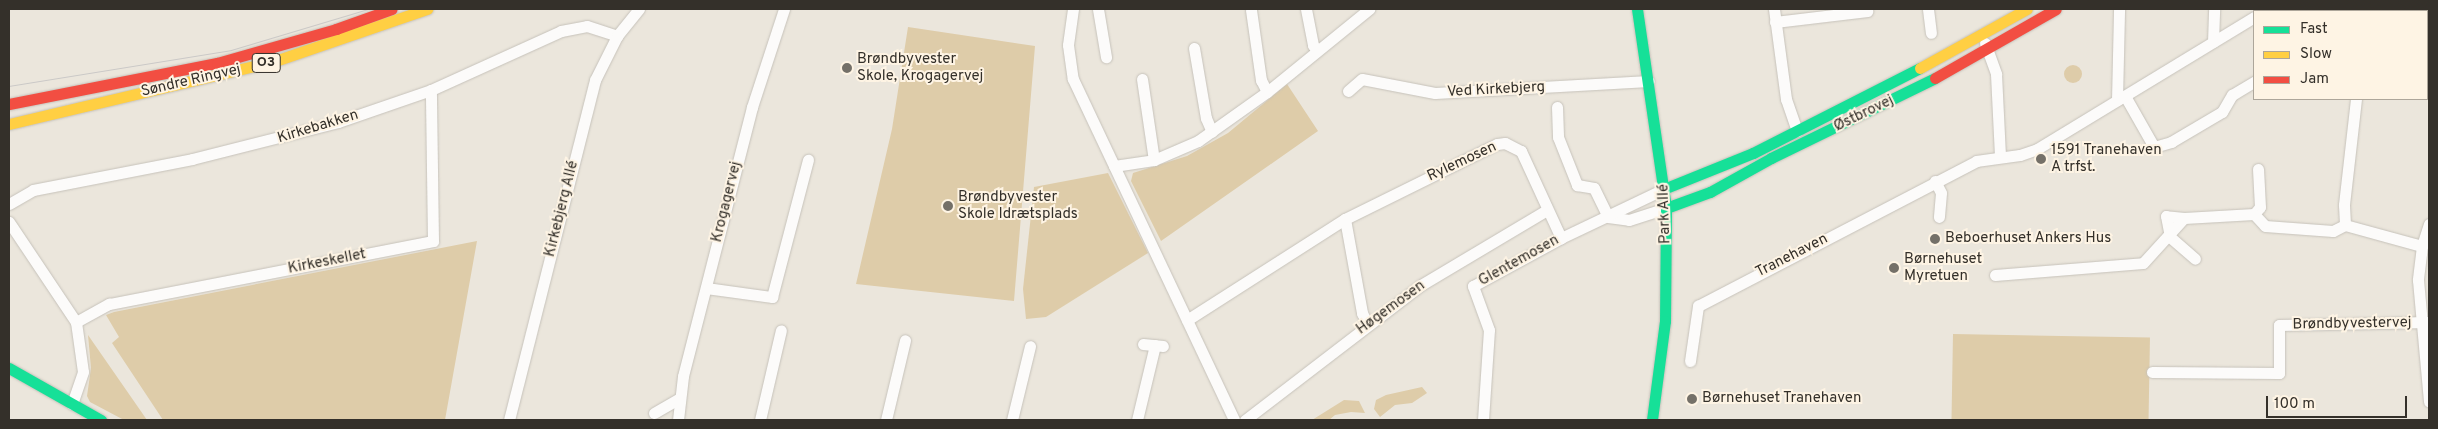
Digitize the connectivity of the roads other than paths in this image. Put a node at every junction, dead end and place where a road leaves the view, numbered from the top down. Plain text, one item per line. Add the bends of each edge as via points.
1 (392, 9) edge
2 (427, 9) edge
3 (639, 9) edge
4 (784, 9) edge
5 (1073, 9) edge
6 (1098, 9) edge
7 (1306, 9) edge
8 (1369, 9) edge
9 (1636, 9) edge
10 (1774, 9) edge
11 (1928, 9) edge
12 (2027, 9) edge
13 (2056, 9) edge
14 (2119, 9) edge
15 (2214, 9) edge
16 (1251, 10) dead end
17 (1867, 11) dead end
18 (2253, 18) edge
19 (1776, 22) junction
20 (1931, 33) dead end
21 (617, 36) junction
22 (1982, 36) junction
23 (2213, 42) junction
24 (1194, 48) dead end
25 (1989, 50) junction
26 (1317, 52) junction
27 (1106, 57) dead end
28 (1142, 79) dead end
29 (1649, 81) junction
30 (2253, 83) edge
31 (97, 88) junction
32 (431, 90) junction
33 (1348, 91) dead end
34 (1267, 92) junction
35 (9, 95) edge
36 (2121, 98) junction
37 (2356, 100) edge
38 (9, 104) edge
39 (1557, 106) dead end
40 (9, 115) edge
41 (9, 124) edge
42 (1798, 130) junction
43 (1212, 132) junction
44 (2000, 157) junction
45 (808, 160) dead end
46 (1154, 160) junction
47 (1114, 166) junction
48 (2258, 169) dead end
49 (1935, 181) junction
50 (1666, 188) junction
51 (9, 204) edge
52 (1666, 208) junction
53 (1547, 210) junction
54 (2254, 214) junction
55 (1608, 217) junction
56 (1939, 217) dead end
57 (2184, 218) junction
58 (1345, 219) junction
59 (9, 222) edge
60 (2429, 224) edge
61 (2345, 225) junction
62 (2170, 237) junction
63 (1561, 238) junction
64 (2422, 246) junction
65 (2195, 259) dead end
66 (1995, 274) dead end
67 (706, 288) junction
68 (1187, 320) junction
69 (76, 322) junction
70 (2425, 322) edge
71 (1367, 323) junction
72 (781, 330) dead end
73 (905, 340) dead end
74 (1143, 344) dead end
75 (1030, 346) dead end
76 (1690, 361) dead end
77 (9, 368) edge
78 (2152, 372) dead end
79 (680, 398) junction
80 (2429, 402) edge
81 (72, 404) junction
82 (654, 413) dead end
83 (101, 420) edge
84 (509, 420) edge
85 (678, 420) edge
86 (760, 420) edge
87 (886, 420) edge
88 (1012, 420) edge
89 (1137, 420) edge
90 (1234, 420) edge
91 (1244, 420) edge
92 (1483, 420) edge
93 (1652, 420) edge

1 - 31 street, Søndre Ringvej / O3 via 260,52
2 - 41 street, Søndre Ringvej / O3 via 275,61
3 - 21 street, Kirkebjerg Allé
4 - 67 street, Krogagervej via 753,100
5 - 47 street via 1068,45 1070,69
6 - 27 street
7 - 26 street
8 - 26 street
9 - 29 street, Park Allé
10 - 19 street
11 - 20 street
12 - 22 street, Østbrovej
13 - 25 street, Østbrovej
14 - 36 street
15 - 23 street
16 - 34 street via 1261,80
17 - 19 street
18 - 23 street, Tranehaven
19 - 42 street via 1786,99
21 - 32 street, Kirkebakken via 587,26 561,31
21 - 84 street, Kirkebjerg Allé via 595,80
22 - 25 street
22 - 42 street, Østbrovej
23 - 36 street, Tranehaven
24 - 43 street via 1206,118
25 - 44 street via 1996,74
25 - 52 street, Østbrovej via 1710,192
26 - 34 street
28 - 46 street
29 - 33 street, Ved Kirkebjerg via 1436,93 1362,79
29 - 50 street, Park Allé
30 - 36 street via 2232,95 2222,112 2171,142 2154,148
31 - 35 street via 75,85
31 - 38 street, Søndre Ringvej / O3
31 - 40 street via 68,100
32 - 51 street, Kirkebakken via 270,141 33,190
32 - 69 street, Kirkeskellet via 433,241 109,304
34 - 43 street
36 - 44 street, Tranehaven via 2037,149
37 - 61 street via 2344,204
39 - 55 street via 1558,137 1577,185 1594,188
42 - 50 street, Østbrovej via 1738,160
43 - 46 street via 1185,148
44 - 49 street, Tranehaven via 1976,161
45 - 67 street via 772,297
46 - 47 street
47 - 68 street
48 - 54 street via 2260,207
49 - 56 street via 1941,193
49 - 76 street, Tranehaven via 1698,306
50 - 52 street, Park Allé
50 - 55 street, Glentemosen
52 - 55 street, Glentemosen via 1629,220
52 - 93 street, Park Allé via 1665,321
53 - 58 street, Rylemosen via 1521,151 1505,143 1466,158
53 - 63 street, Rylemosen
53 - 71 street, Høgemosen via 1453,264
54 - 57 street
54 - 61 street via 2265,226 2333,230
55 - 63 street, Glentemosen
57 - 62 street
57 - 62 street via 2166,216
58 - 68 street, Rylemosen
58 - 71 street via 1362,313
59 - 69 street
60 - 64 street, Brøndbyvestervej
61 - 64 street
62 - 65 street
62 - 66 street via 2143,263
63 - 92 street, Glentemosen via 1473,286 1489,330
64 - 70 street, Brøndbyvestervej via 2418,280
67 - 79 street, Krogagervej
68 - 90 street
69 - 81 street via 83,372
70 - 78 street, Brøndbyvestervej via 2279,325 2280,373
70 - 80 street, Brøndbyvestervej
71 - 91 street, Høgemosen
72 - 86 street
73 - 87 street
74 - 89 street via 1159,346
75 - 88 street
77 - 81 street
79 - 82 street
79 - 85 street, Krogagervej
81 - 83 street

